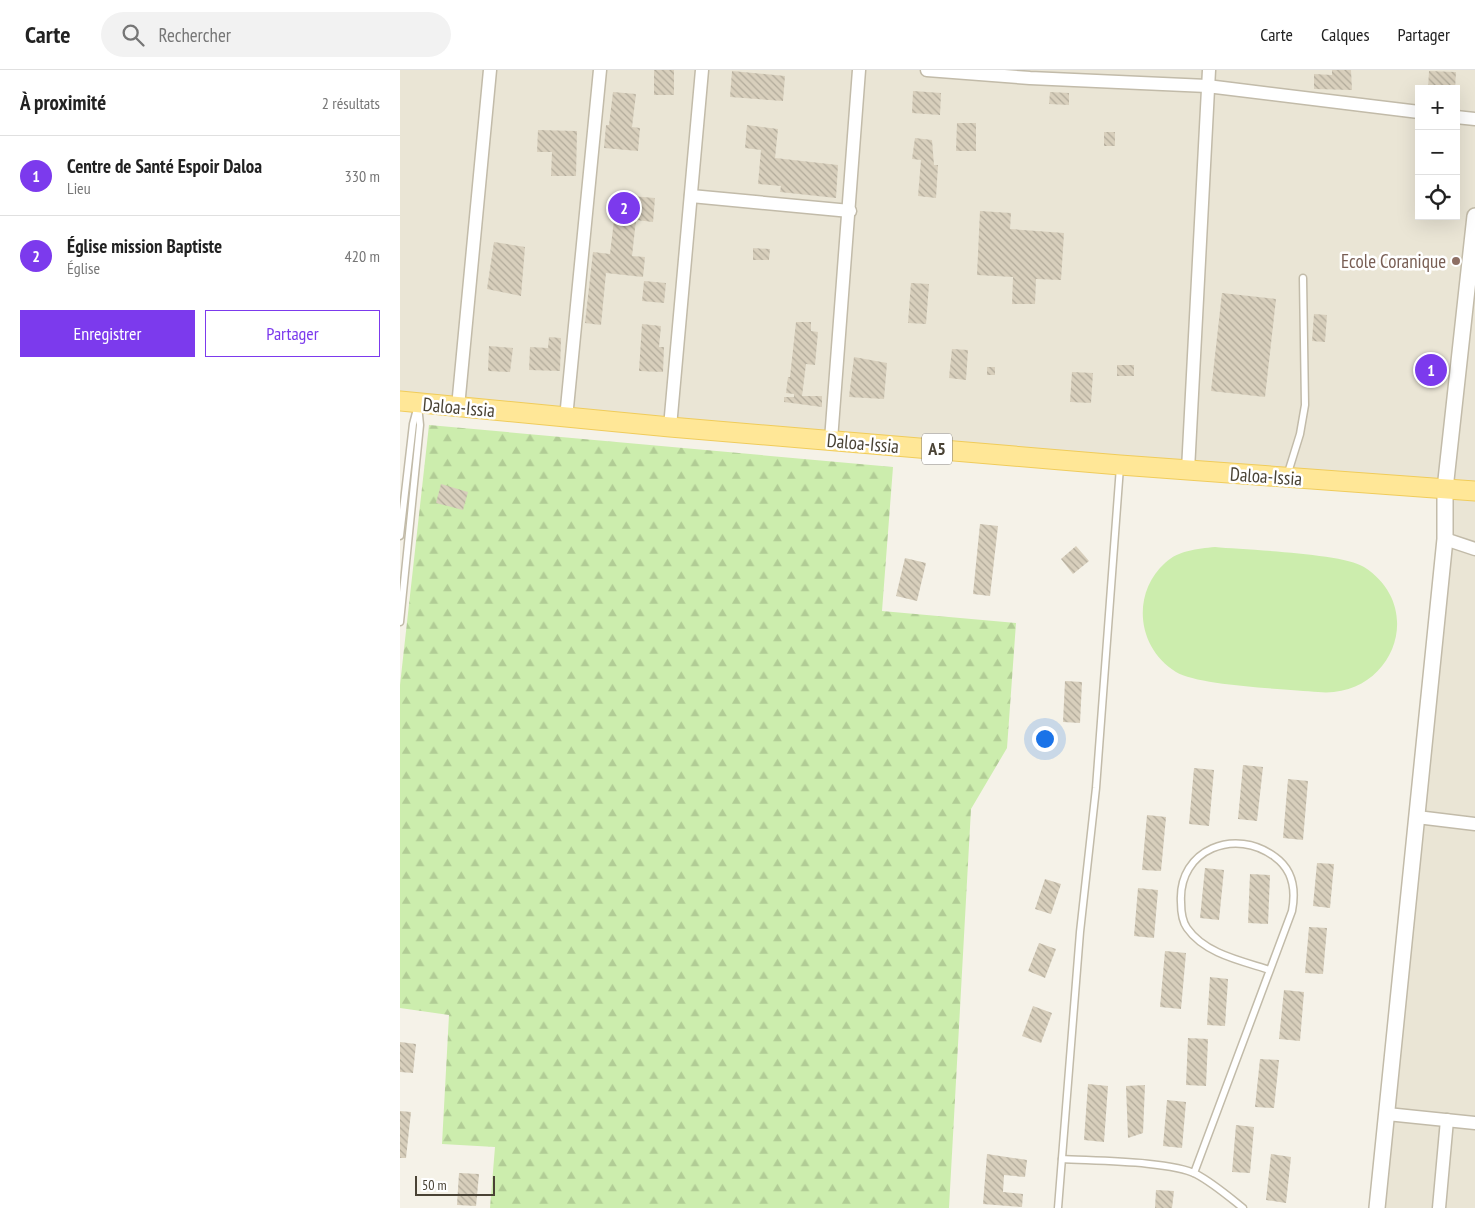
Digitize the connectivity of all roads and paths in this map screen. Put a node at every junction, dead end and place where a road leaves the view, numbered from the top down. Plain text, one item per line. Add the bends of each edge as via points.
1 (490, 70) edge
2 (600, 70) edge
3 (702, 70) edge
4 (859, 70) edge
5 (928, 70) edge
6 (1208, 70) edge
7 (1031, 74) edge
8 (1207, 86) junction
9 (1415, 112) edge
10 (1460, 117) edge
11 (1475, 119) edge
12 (691, 196) junction
13 (850, 211) junction
14 (1475, 216) edge
15 (1303, 278) dead end
16 (409, 402) edge
17 (458, 407) junction
18 (566, 418) junction
19 (670, 427) junction
20 (831, 440) junction
21 (1120, 465) junction
22 (1188, 470) junction
23 (1286, 477) junction
24 (1445, 489) junction
25 (1475, 491) edge
26 (400, 536) edge
27 (1445, 539) junction
28 (1475, 549) edge
29 (400, 622) edge
30 (1417, 817) junction
31 (1475, 824) edge
32 (1270, 970) junction
33 (1387, 1114) junction
34 (1447, 1120) junction
35 (1475, 1123) edge
36 (1062, 1159) junction
37 (1194, 1173) junction
38 (1058, 1208) edge
39 (1243, 1208) edge
40 (1377, 1208) edge
41 (1439, 1208) edge

1 - 17 street
2 - 18 street
3 - 12 street
4 - 13 street
5 - 7 street
6 - 8 street
7 - 8 street
8 - 9 street
8 - 22 street
10 - 11 street
12 - 13 street
12 - 19 street
13 - 20 street
14 - 24 street
15 - 23 lane via 1305,405 1300,434
16 - 17 main road, Daloa-Issia / A5
16 - 26 lane via 413,424
16 - 29 lane via 420,425
17 - 18 main road, Daloa-Issia / A5
18 - 19 main road, Daloa-Issia / A5
19 - 20 main road, Daloa-Issia / A5
20 - 21 main road, Daloa-Issia / A5
21 - 22 main road, Daloa-Issia / A5
21 - 36 lane via 1096,788 1080,932
22 - 23 main road, Daloa-Issia / A5
23 - 24 main road, Daloa-Issia / A5
24 - 25 main road, Daloa-Issia / A5
24 - 27 street
27 - 28 street
27 - 30 street
30 - 31 street
30 - 33 street
32 - 32 lane via 1294,905 1290,873 1281,861 1256,845 1240,842 1209,850 1196,859 1185,874 1180,892 1186,927 1210,948
32 - 37 lane
33 - 34 street
33 - 40 street
34 - 35 street
34 - 41 street
36 - 37 lane via 1166,1167
36 - 38 lane
37 - 39 lane

